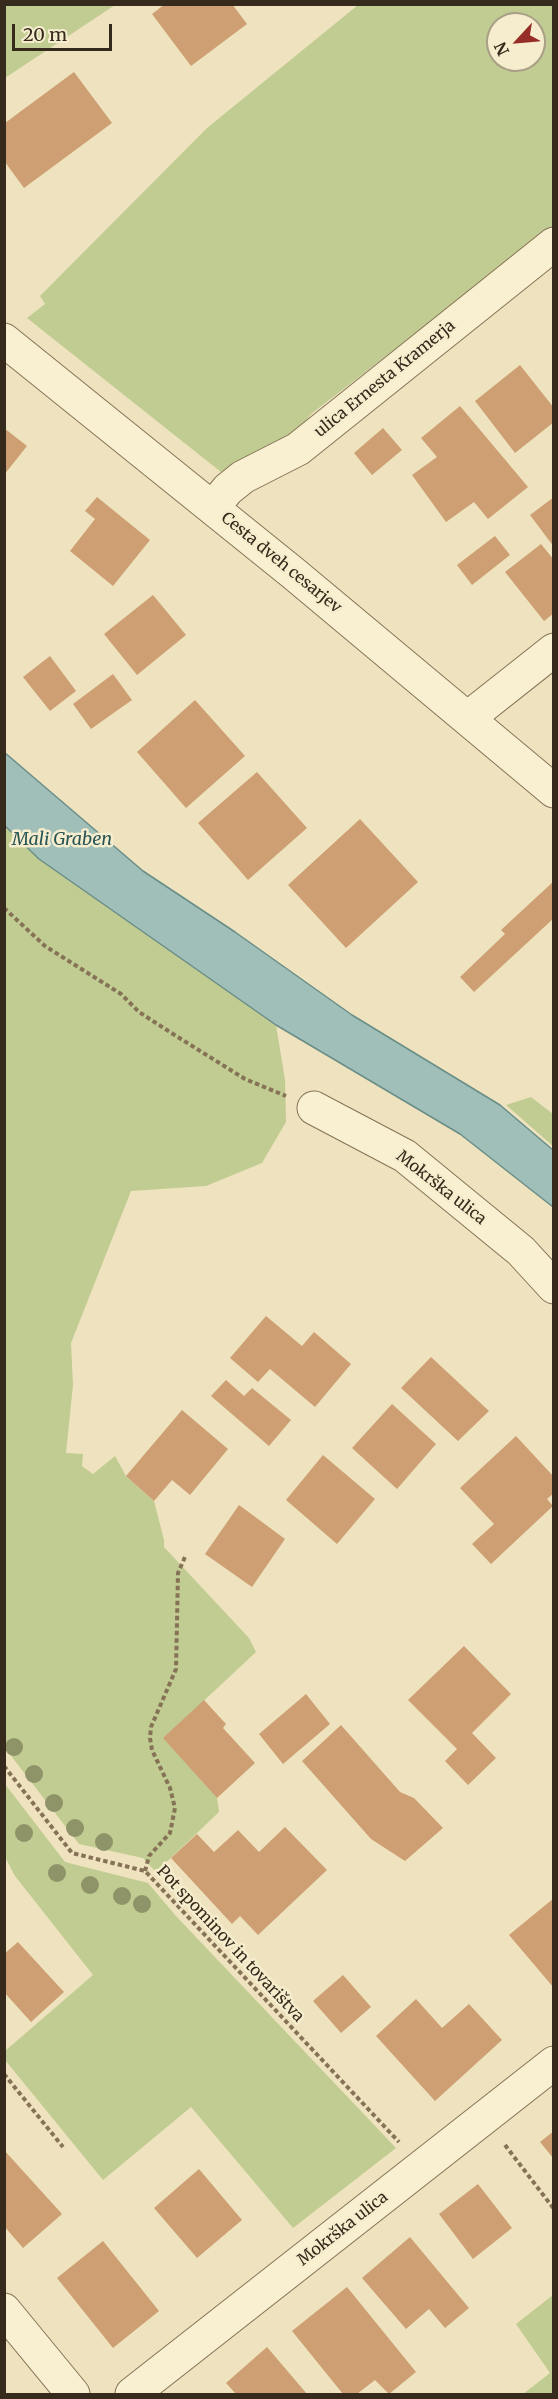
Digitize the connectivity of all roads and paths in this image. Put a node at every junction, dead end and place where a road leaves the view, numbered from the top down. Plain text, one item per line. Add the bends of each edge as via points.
1 (554, 244) edge
2 (4, 340) edge
3 (213, 507) junction
4 (554, 650) edge
5 (468, 718) junction
6 (554, 790) edge
7 (4, 908) edge
8 (314, 1108) joint
9 (554, 1287) edge
10 (185, 1557) dead end
11 (4, 1766) edge
12 (145, 1871) junction
13 (554, 2063) edge
14 (4, 2074) edge
15 (399, 2142) dead end
16 (503, 2142) dead end
17 (63, 2147) dead end
18 (554, 2209) edge
19 (4, 2310) edge
20 (73, 2394) edge
21 (132, 2394) edge

1 - 3 street, ulica Ernesta Kramerja via 298,449 236,483
2 - 3 street, Cesta dveh cesarjev
3 - 5 street, Cesta dveh cesarjev
4 - 5 street
5 - 6 street, Cesta dveh cesarjev
7 - 8 path via 45,946 121,994 139,1012 173,1034 245,1078
8 - 9 street, Mokrška ulica via 405,1156 521,1251
10 - 12 path via 178,1573 176,1669 150,1738 175,1808 170,1833 149,1856
11 - 12 path, Pot spominov in tovarištva via 72,1853
12 - 15 path, Pot spominov in tovarištva
13 - 21 street, Mokrška ulica
14 - 17 path
16 - 18 path
19 - 20 street

